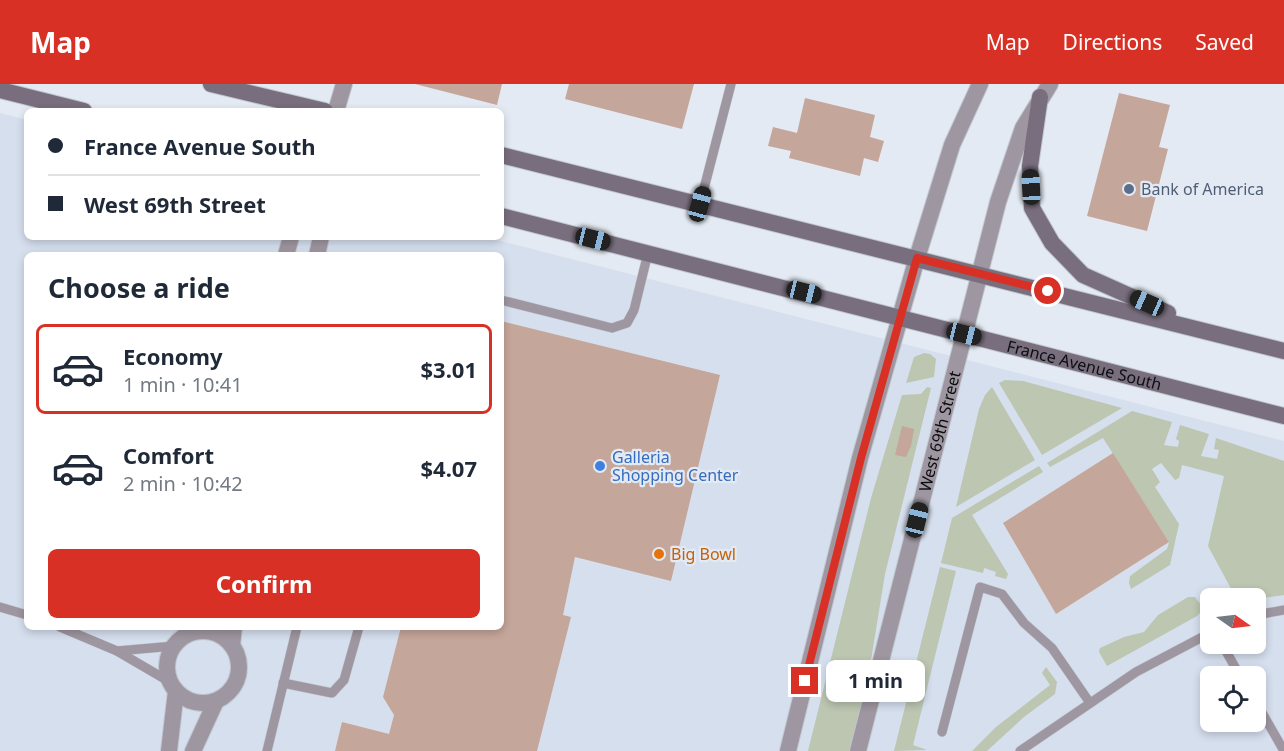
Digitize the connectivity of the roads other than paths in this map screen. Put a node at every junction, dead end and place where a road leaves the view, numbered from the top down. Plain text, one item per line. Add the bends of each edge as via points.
1 (211, 84) edge
2 (344, 84) edge
3 (731, 84) edge
4 (980, 84) edge
5 (0, 90) edge
6 (1045, 91) edge
7 (72, 108) edge
8 (312, 108) edge
9 (337, 108) edge
10 (504, 156) edge
11 (700, 204) junction
12 (504, 217) edge
13 (648, 253) junction
14 (917, 258) junction
15 (979, 274) junction
16 (504, 301) edge
17 (901, 318) junction
18 (1210, 331) junction
19 (964, 334) junction
20 (1284, 351) edge
21 (1284, 416) edge
22 (0, 608) edge
23 (1284, 610) edge
24 (1266, 613) edge
25 (24, 614) edge
26 (67, 630) edge
27 (193, 630) edge
28 (234, 630) edge
29 (296, 630) edge
30 (358, 630) edge
31 (1200, 638) edge
32 (174, 646) junction
33 (232, 646) junction
34 (117, 651) junction
35 (283, 683) junction
36 (173, 687) junction
37 (216, 701) junction
38 (1090, 703) junction
39 (1266, 720) edge
40 (942, 732) dead end
41 (169, 751) edge
42 (193, 751) edge
43 (267, 751) edge
44 (788, 751) edge
45 (858, 751) edge
46 (1020, 751) edge
47 (1284, 751) edge

1 - 8 main road
2 - 9 street
3 - 11 lane
4 - 14 street via 952,145
5 - 7 main road
6 - 15 street, West 69th Street via 1023,128
6 - 18 main road via 1030,166 1032,208 1052,243 1083,275
10 - 11 main road
11 - 14 main road
12 - 13 main road, France Avenue South
13 - 16 lane via 634,310 627,323 612,328
13 - 17 main road, France Avenue South
14 - 15 main road
14 - 17 street
15 - 18 main road
15 - 19 street, West 69th Street
17 - 19 main road, France Avenue South
17 - 44 street via 861,458
18 - 20 main road
19 - 21 main road, France Avenue South
19 - 45 street, West 69th Street
22 - 25 lane
23 - 24 lane
26 - 34 lane
27 - 32 street
27 - 33 street via 214,633
28 - 33 street
29 - 35 lane
30 - 35 lane via 344,680 332,693
31 - 38 lane via 1136,672
32 - 34 lane
32 - 36 street via 167,670
33 - 37 street via 239,667 238,678 225,696
34 - 36 lane
35 - 43 lane
36 - 37 street via 194,702
36 - 41 street
37 - 42 street
38 - 40 lane via 1052,648 1024,623 1002,594 980,587
38 - 46 lane
39 - 47 lane

